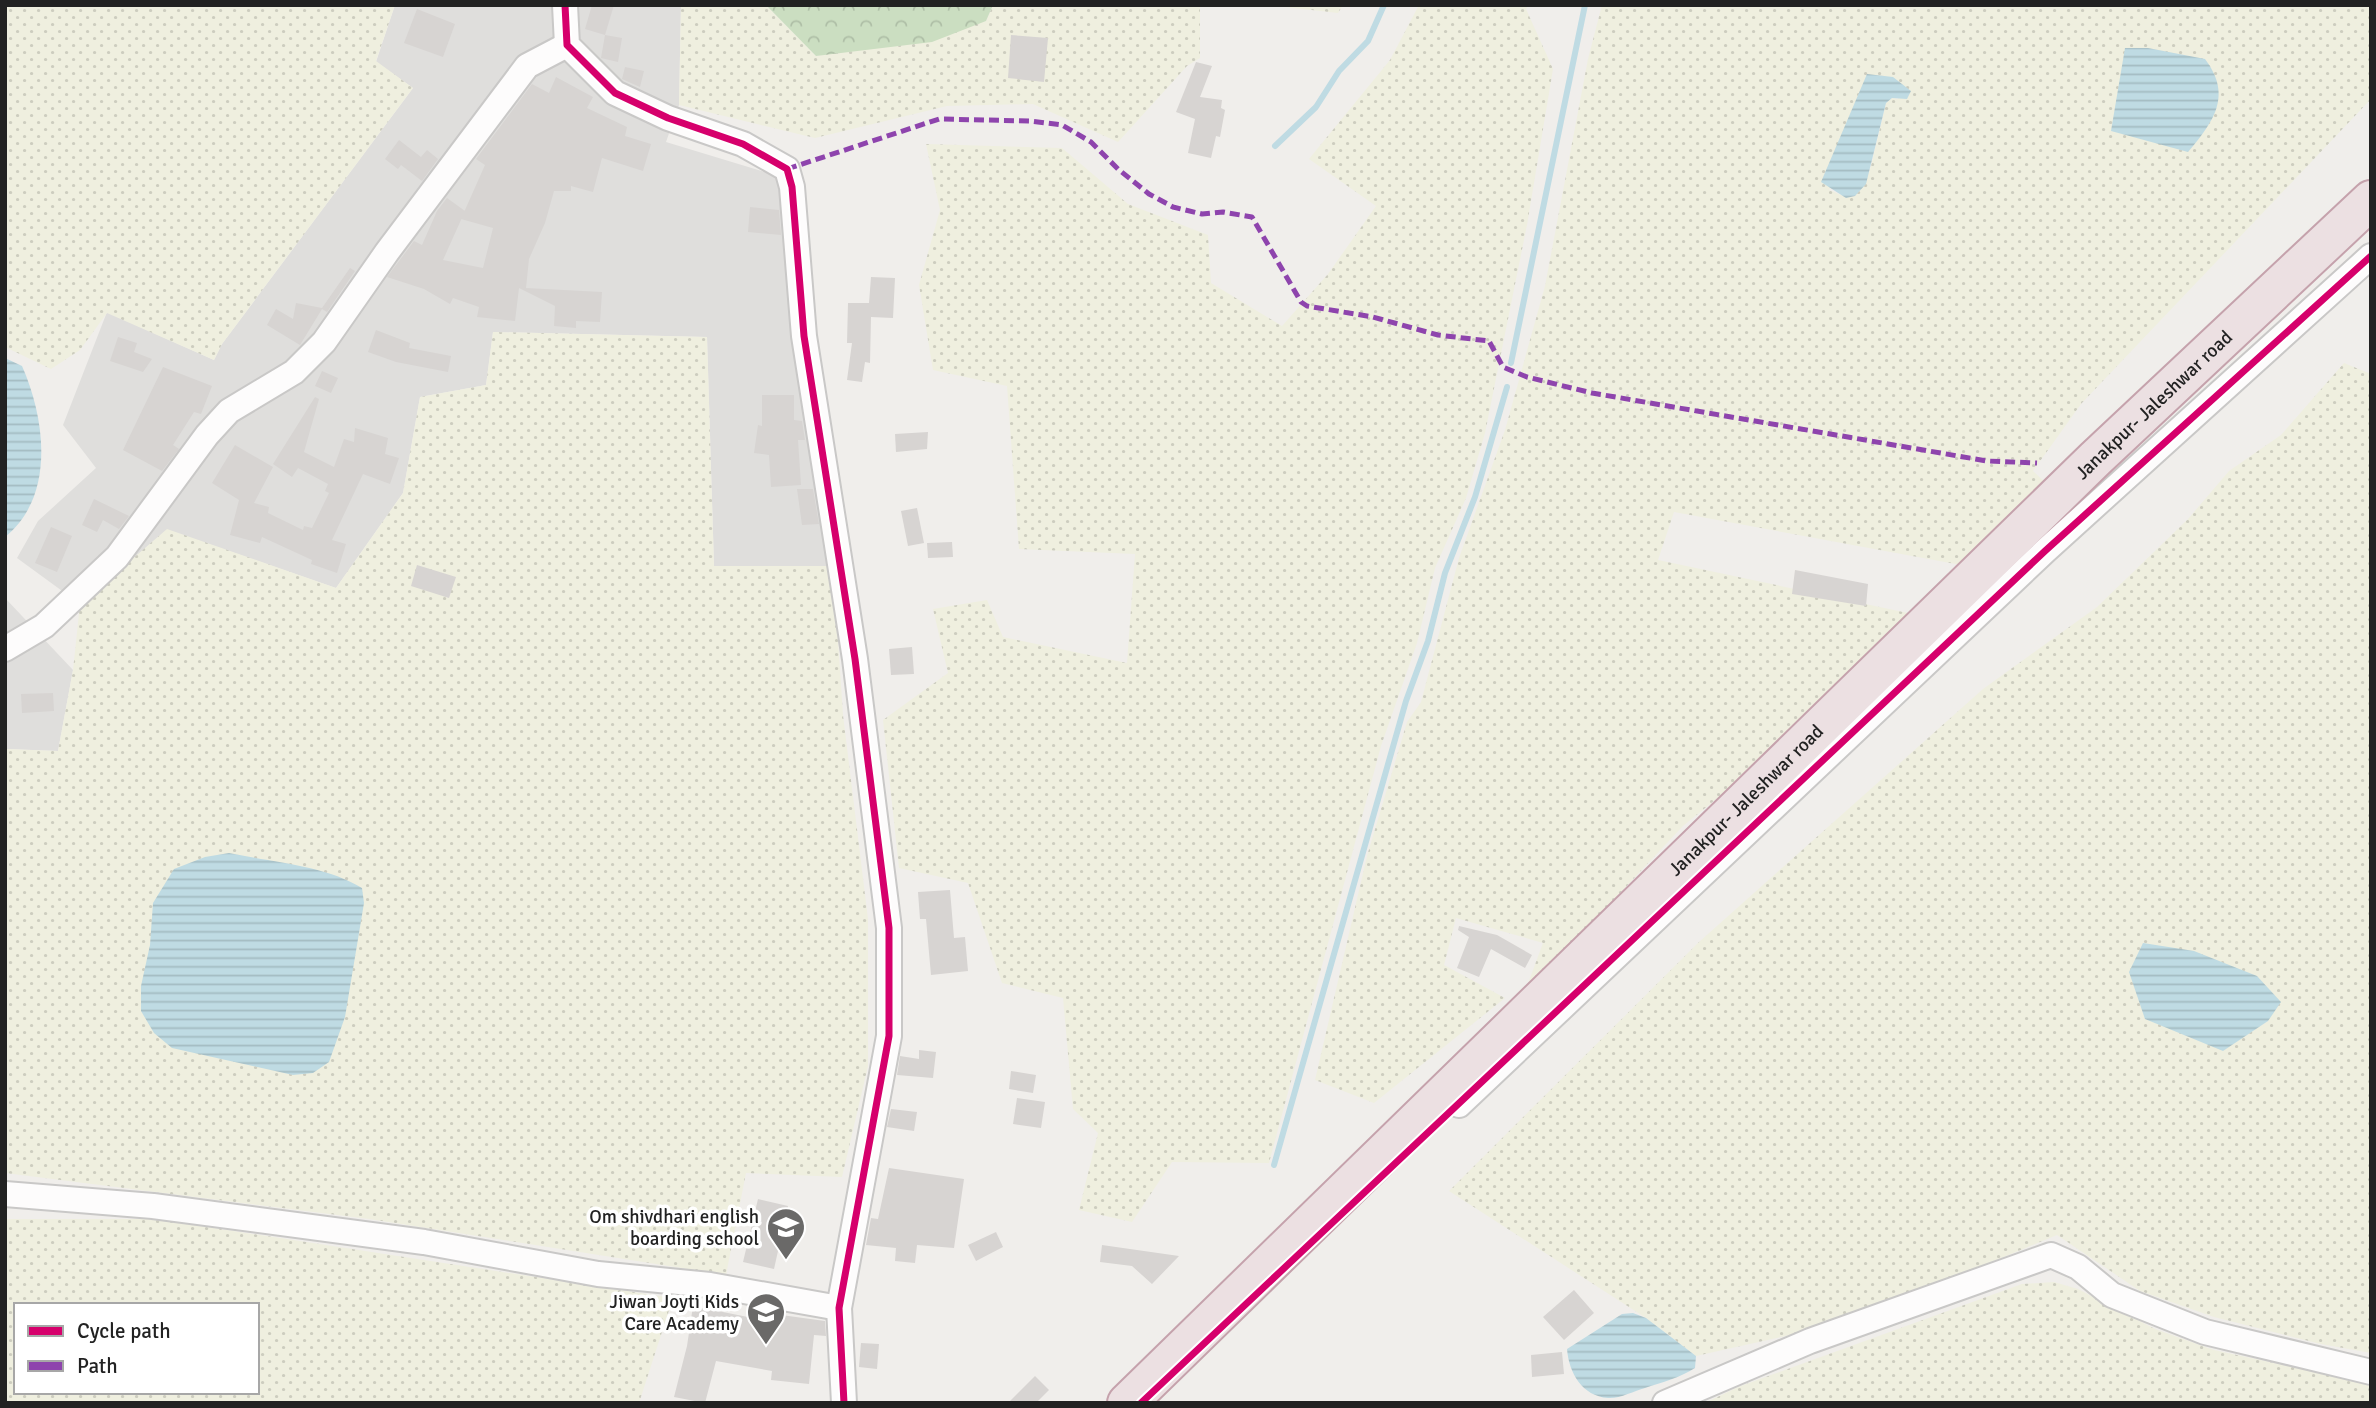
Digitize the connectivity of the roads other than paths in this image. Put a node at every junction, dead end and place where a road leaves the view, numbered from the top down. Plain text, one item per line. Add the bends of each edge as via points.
1 (565, 5) edge
2 (567, 45) junction
3 (2371, 200) edge
4 (2371, 256) edge
5 (5, 649) edge
6 (5, 1194) edge
7 (839, 1308) junction
8 (2371, 1371) edge
9 (844, 1403) edge
10 (1127, 1403) edge
11 (1141, 1403) edge
12 (1665, 1403) edge

1 - 2 street
2 - 5 street via 527,66 324,342 294,372 229,411 117,557 44,626
2 - 7 street via 615,93 668,118 743,144 787,169 792,187 804,336 855,659 888,928 889,1036
3 - 10 highway, Janakpur- Jaleshwar road via 2095,459
4 - 11 street via 2045,551
6 - 7 street via 153,1206 424,1242 598,1274 709,1285
7 - 9 street
8 - 12 street via 2205,1332 2112,1294 2078,1267 2051,1255 1810,1341

